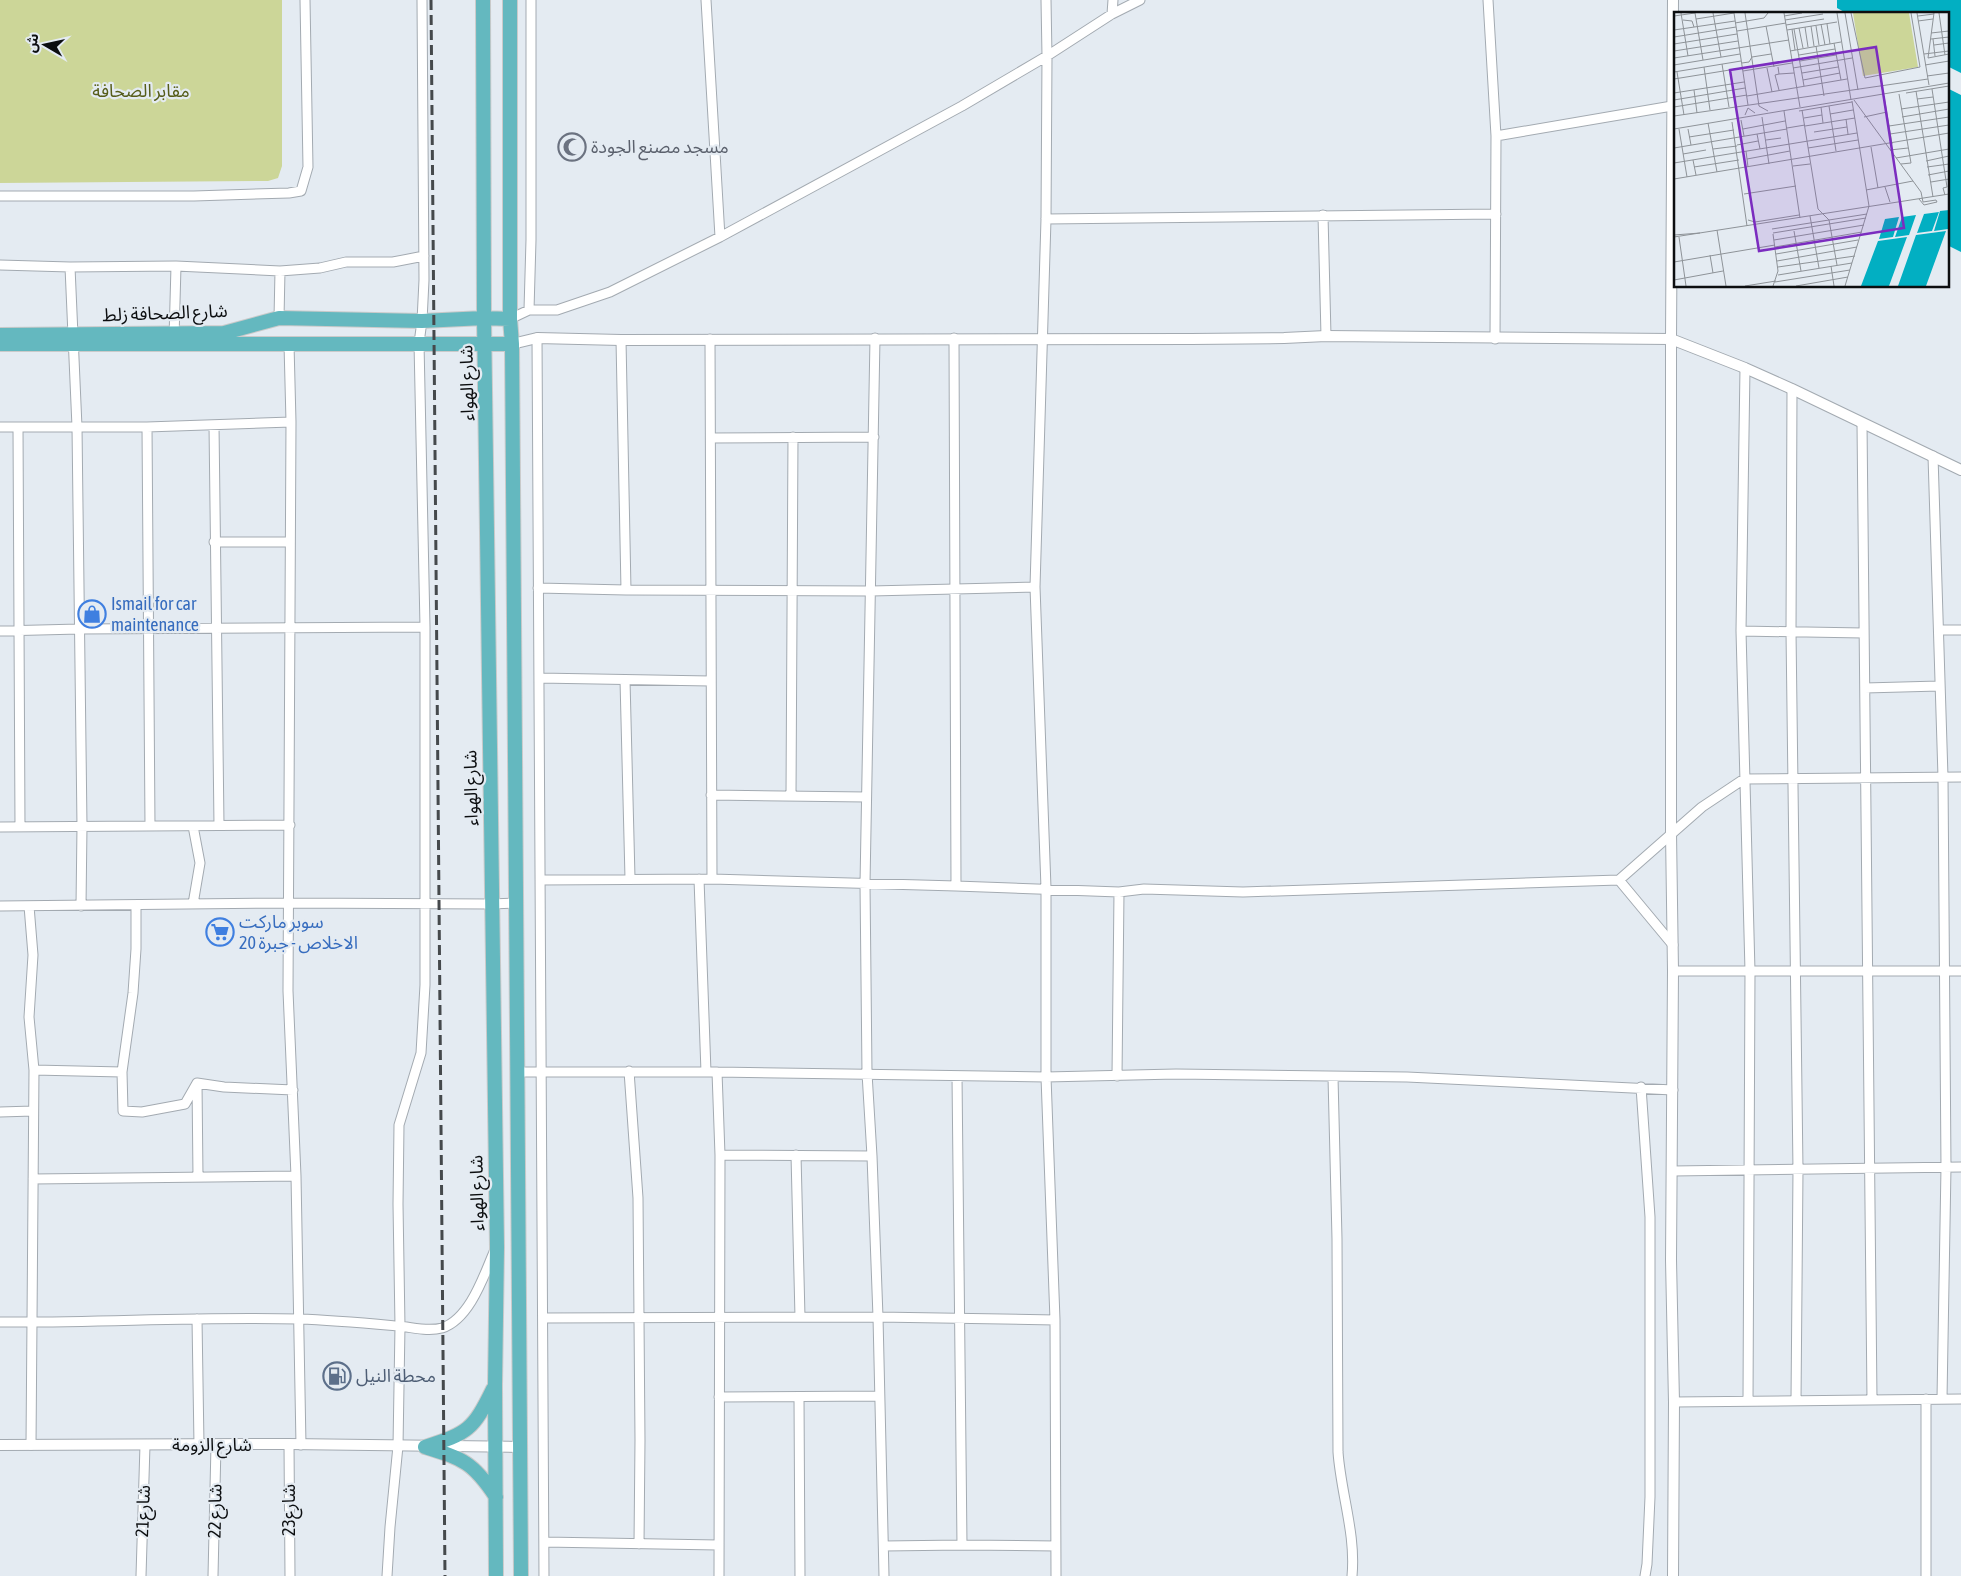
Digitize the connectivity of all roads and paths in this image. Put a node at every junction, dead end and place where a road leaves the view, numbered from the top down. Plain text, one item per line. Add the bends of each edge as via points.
1 (305, 0) edge
2 (422, 0) edge
3 (483, 0) edge
4 (510, 0) edge
5 (531, 0) edge
6 (706, 0) edge
7 (1046, 0) edge
8 (1113, 0) edge
9 (1140, 0) edge
10 (1488, 0) edge
11 (1674, 0) edge
12 (1112, 14) junction
13 (1047, 56) junction
14 (1672, 106) junction
15 (1496, 136) junction
16 (0, 196) edge
17 (1496, 214) junction
18 (1323, 215) junction
19 (1046, 219) junction
20 (720, 238) junction
21 (424, 256) junction
22 (0, 265) edge
23 (176, 266) junction
24 (70, 267) junction
25 (280, 271) junction
26 (529, 310) junction
27 (279, 318) junction
28 (484, 318) junction
29 (510, 320) junction
30 (422, 321) junction
31 (0, 335) edge
32 (1326, 336) junction
33 (174, 338) junction
34 (537, 338) junction
35 (875, 338) junction
36 (954, 338) junction
37 (74, 339) junction
38 (710, 339) junction
39 (1041, 339) junction
40 (1495, 339) junction
41 (1671, 339) junction
42 (621, 340) junction
43 (419, 343) junction
44 (485, 343) junction
45 (0, 344) edge
46 (289, 344) junction
47 (512, 344) junction
48 (1745, 368) junction
49 (1792, 389) junction
50 (291, 422) junction
51 (1862, 423) junction
52 (214, 425) junction
53 (0, 427) edge
54 (18, 427) junction
55 (77, 427) junction
56 (148, 427) junction
57 (794, 437) junction
58 (874, 437) junction
59 (712, 438) junction
60 (1933, 456) junction
61 (1961, 470) edge
62 (214, 542) junction
63 (290, 542) junction
64 (1035, 587) junction
65 (538, 588) junction
66 (954, 589) junction
67 (626, 590) junction
68 (710, 590) junction
69 (792, 591) junction
70 (871, 592) junction
71 (426, 627) junction
72 (215, 628) junction
73 (290, 628) junction
74 (79, 629) junction
75 (148, 629) junction
76 (1939, 630) junction
77 (1961, 630) edge
78 (0, 631) edge
79 (19, 631) junction
80 (1742, 631) junction
81 (1792, 632) junction
82 (1863, 633) junction
83 (539, 678) junction
84 (625, 680) junction
85 (710, 681) junction
86 (1939, 686) junction
87 (1865, 688) junction
88 (1942, 777) junction
89 (1961, 777) edge
90 (1744, 778) junction
91 (1794, 778) junction
92 (1866, 778) junction
93 (711, 795) junction
94 (791, 796) junction
95 (866, 797) junction
96 (218, 825) junction
97 (290, 825) junction
98 (82, 826) junction
99 (150, 826) junction
100 (193, 826) junction
101 (20, 827) junction
102 (0, 828) edge
103 (1671, 833) junction
104 (630, 878) junction
105 (699, 879) junction
106 (712, 879) junction
107 (540, 880) junction
108 (1619, 880) junction
109 (865, 884) junction
110 (956, 886) junction
111 (1046, 888) junction
112 (1119, 892) junction
113 (288, 903) junction
114 (425, 903) junction
115 (515, 903) junction
116 (193, 904) junction
117 (491, 904) junction
118 (136, 905) junction
119 (0, 906) edge
120 (29, 906) junction
121 (81, 906) junction
122 (1673, 945) junction
123 (1867, 970) junction
124 (1750, 971) junction
125 (1796, 971) junction
126 (1944, 971) junction
127 (1961, 971) edge
128 (1673, 972) junction
129 (34, 1070) junction
130 (122, 1072) junction
131 (517, 1072) junction
132 (541, 1072) junction
133 (629, 1072) junction
134 (706, 1072) junction
135 (717, 1072) junction
136 (867, 1073) junction
137 (957, 1076) junction
138 (1118, 1076) junction
139 (1046, 1077) junction
140 (1332, 1077) junction
141 (197, 1083) junction
142 (1641, 1088) junction
143 (293, 1090) junction
144 (1673, 1090) junction
145 (33, 1111) junction
146 (0, 1112) edge
147 (720, 1155) junction
148 (796, 1155) junction
149 (872, 1156) junction
150 (1946, 1167) junction
151 (1961, 1167) edge
152 (1871, 1168) junction
153 (1749, 1170) junction
154 (1798, 1170) junction
155 (1673, 1171) junction
156 (296, 1176) junction
157 (198, 1177) junction
158 (33, 1179) junction
159 (497, 1247) junction
160 (640, 1317) junction
161 (720, 1317) junction
162 (800, 1317) junction
163 (878, 1317) junction
164 (960, 1317) junction
165 (543, 1318) junction
166 (197, 1319) junction
167 (299, 1319) junction
168 (1055, 1320) junction
169 (0, 1322) edge
170 (33, 1322) junction
171 (400, 1326) junction
172 (495, 1386) junction
173 (879, 1396) junction
174 (719, 1397) junction
175 (798, 1397) junction
176 (1926, 1399) junction
177 (1942, 1399) junction
178 (1961, 1399) edge
179 (1872, 1400) junction
180 (1748, 1401) junction
181 (1796, 1401) junction
182 (1674, 1402) junction
183 (289, 1444) junction
184 (0, 1445) edge
185 (31, 1445) junction
186 (145, 1445) junction
187 (199, 1445) junction
188 (216, 1445) junction
189 (301, 1445) junction
190 (398, 1446) junction
191 (496, 1446) junction
192 (425, 1447) junction
193 (521, 1448) junction
194 (496, 1496) junction
195 (544, 1542) junction
196 (639, 1544) junction
197 (718, 1545) junction
198 (962, 1545) junction
199 (884, 1546) junction
200 (1056, 1546) junction
201 (142, 1576) edge
202 (214, 1576) edge
203 (290, 1576) edge
204 (387, 1576) edge
205 (496, 1576) edge
206 (521, 1576) edge
207 (544, 1576) edge
208 (719, 1576) edge
209 (800, 1576) edge
210 (884, 1576) edge
211 (1056, 1576) edge
212 (1352, 1576) edge
213 (1645, 1576) edge
214 (1673, 1576) edge
215 (1926, 1576) edge

1 - 16 street via 308,167 301,191 194,196
2 - 21 street
3 - 28 highway, شارع الهواء
4 - 29 highway
5 - 26 street
6 - 20 street
7 - 13 street
8 - 12 street
9 - 12 street
10 - 15 street
11 - 14 street
12 - 13 street
13 - 19 street
13 - 20 street
14 - 15 street
14 - 41 street
15 - 17 street
17 - 18 street
17 - 40 street
18 - 19 street
18 - 32 street
19 - 39 street
20 - 26 street via 610,292 557,310
21 - 25 street via 393,262 346,262
21 - 30 street
22 - 24 street
23 - 24 street
23 - 25 street
23 - 33 street
24 - 37 street
25 - 27 street
26 - 29 street
27 - 30 highway, شارع الصحافة زلط
27 - 33 highway, شارع الصحافة زلط via 224,333
28 - 29 highway, شارع الصحافة زلط
28 - 30 highway, شارع الصحافة زلط
28 - 44 highway, شارع الهواء
29 - 47 highway
30 - 43 street
31 - 37 highway, شارع الصحافة زلط
32 - 39 street
32 - 40 street
33 - 37 highway, شارع الصحافة زلط
33 - 46 highway, شارع الصحافة زلط
34 - 42 street
34 - 47 street
34 - 65 street
35 - 36 street
35 - 38 street
35 - 58 street
36 - 39 street
36 - 66 street
37 - 45 highway, شارع الصحافة زلط
37 - 55 street
38 - 42 street
38 - 59 street
39 - 64 street
40 - 41 street
41 - 48 street
41 - 103 street
42 - 67 street
43 - 44 highway, شارع الصحافة زلط
43 - 46 highway, شارع الصحافة زلط
43 - 71 street
44 - 47 highway, شارع الصحافة زلط
44 - 117 highway, شارع الهواء
46 - 50 street
47 - 115 highway
48 - 49 street
48 - 80 street
49 - 51 street
49 - 81 street
50 - 52 street
50 - 63 street
51 - 60 street
51 - 82 street
52 - 56 street
52 - 62 street
53 - 54 street
54 - 55 street
54 - 79 street
55 - 56 street
55 - 74 street
56 - 75 street
57 - 58 street
57 - 59 street
57 - 69 street
58 - 70 street
59 - 68 street
60 - 61 street
60 - 76 street
62 - 63 street
62 - 72 street
63 - 73 street
64 - 66 street
64 - 111 street
65 - 67 street
65 - 83 street
66 - 70 street
66 - 110 street
67 - 68 street
68 - 69 street
68 - 85 street
69 - 70 street
69 - 94 street
70 - 95 street
71 - 73 street
71 - 114 street
72 - 73 street
72 - 75 street
72 - 96 street
73 - 97 street
74 - 75 street
74 - 79 street
74 - 98 street
75 - 99 street
76 - 77 street
76 - 86 street
78 - 79 street
79 - 101 street
80 - 81 street
80 - 90 street
81 - 82 street
81 - 91 street
82 - 87 street
83 - 84 street
83 - 107 street
84 - 85 street
84 - 104 street
85 - 93 street
86 - 87 street
86 - 88 street
87 - 92 street
88 - 89 street
88 - 92 street
88 - 126 street
90 - 91 street
90 - 103 street
90 - 124 street
91 - 92 street
91 - 125 street
92 - 123 street
93 - 94 street
93 - 106 street
94 - 95 street
95 - 109 street
96 - 97 street
96 - 100 street
97 - 113 street
98 - 99 street
98 - 101 street
98 - 121 street
99 - 100 street
100 - 116 street via 200,863
101 - 102 street
103 - 108 street
103 - 122 street
104 - 105 street
104 - 107 street
105 - 106 street
105 - 134 street
106 - 109 street
107 - 132 street
108 - 112 street via 1243,892 1144,889
108 - 122 street
109 - 110 street
109 - 136 street
110 - 111 street
111 - 112 street
111 - 139 street
112 - 138 street
113 - 114 street
113 - 116 street
113 - 143 street
114 - 117 street
114 - 171 street via 421,1052 399,1126
115 - 117 street
115 - 131 highway
116 - 118 street
117 - 159 highway, شارع الهواء
118 - 121 street
118 - 130 street via 133,994
119 - 120 street
120 - 121 street
120 - 129 street via 32,955 29,1017
122 - 128 street
123 - 125 street
123 - 126 street
123 - 152 street
124 - 125 street
124 - 128 street
124 - 153 street
125 - 154 street
126 - 127 street
126 - 150 street
128 - 144 street
129 - 130 street
129 - 145 street
130 - 141 street via 122,1112 142,1112 185,1104
131 - 132 street
131 - 193 highway
132 - 133 street
132 - 165 street
133 - 134 street
133 - 160 street via 638,1198
134 - 135 street
135 - 136 street
135 - 147 street
136 - 137 street
136 - 149 street
137 - 139 street
137 - 164 street
138 - 139 street
138 - 140 street
139 - 168 street
140 - 142 street via 1407,1077
140 - 212 street via 1338,1452 1352,1538
141 - 143 street
141 - 157 street
142 - 144 street
142 - 213 street via 1650,1217 1650,1497
143 - 156 street
144 - 155 street
145 - 146 street
145 - 158 street
147 - 148 street
147 - 161 street
148 - 149 street
148 - 162 street
149 - 163 street
150 - 151 street
150 - 152 street
150 - 177 street
152 - 154 street
152 - 179 street
153 - 154 street
153 - 155 street
153 - 180 street
154 - 181 street
155 - 182 street
156 - 157 street
156 - 167 street
157 - 158 street
158 - 170 street
159 - 171 street via 478,1291 452,1322 442,1328 421,1330
159 - 172 highway, شارع الهواء
160 - 161 street
160 - 165 street
160 - 196 street
161 - 162 street
161 - 174 street
162 - 163 street
163 - 164 street
163 - 173 street
164 - 168 street
164 - 198 street
165 - 195 street
166 - 167 street
166 - 170 street
166 - 187 street
167 - 171 street
167 - 189 street
168 - 200 street
169 - 170 street
170 - 185 street
171 - 190 street
172 - 191 highway, شارع الهواء
172 - 192 highway via 482,1412 469,1428
173 - 175 street
173 - 199 street
174 - 175 street
174 - 197 street
175 - 209 street
176 - 177 street
176 - 179 street
176 - 215 street
177 - 178 street
179 - 181 street
180 - 181 street
180 - 182 street
182 - 214 street
183 - 188 street, شارع الزومة
183 - 189 street, شارع الزومة
183 - 203 street, شارع23
184 - 185 street, شارع الزومة
185 - 186 street, شارع الزومة
186 - 187 street, شارع الزومة
186 - 201 street, شارع21
187 - 188 street, شارع الزومة
188 - 202 street, شارع 22
189 - 190 street, شارع الزومة
190 - 192 street, شارع الزومة
190 - 204 street
191 - 192 street, شارع الزومة
191 - 193 street, شارع الزومة
191 - 194 highway, شارع الهواء
192 - 194 highway via 471,1466
193 - 206 highway
194 - 205 highway, شارع الهواء
195 - 196 street
195 - 207 street
196 - 197 street
197 - 208 street
198 - 199 street
198 - 200 street
199 - 210 street
200 - 211 street

